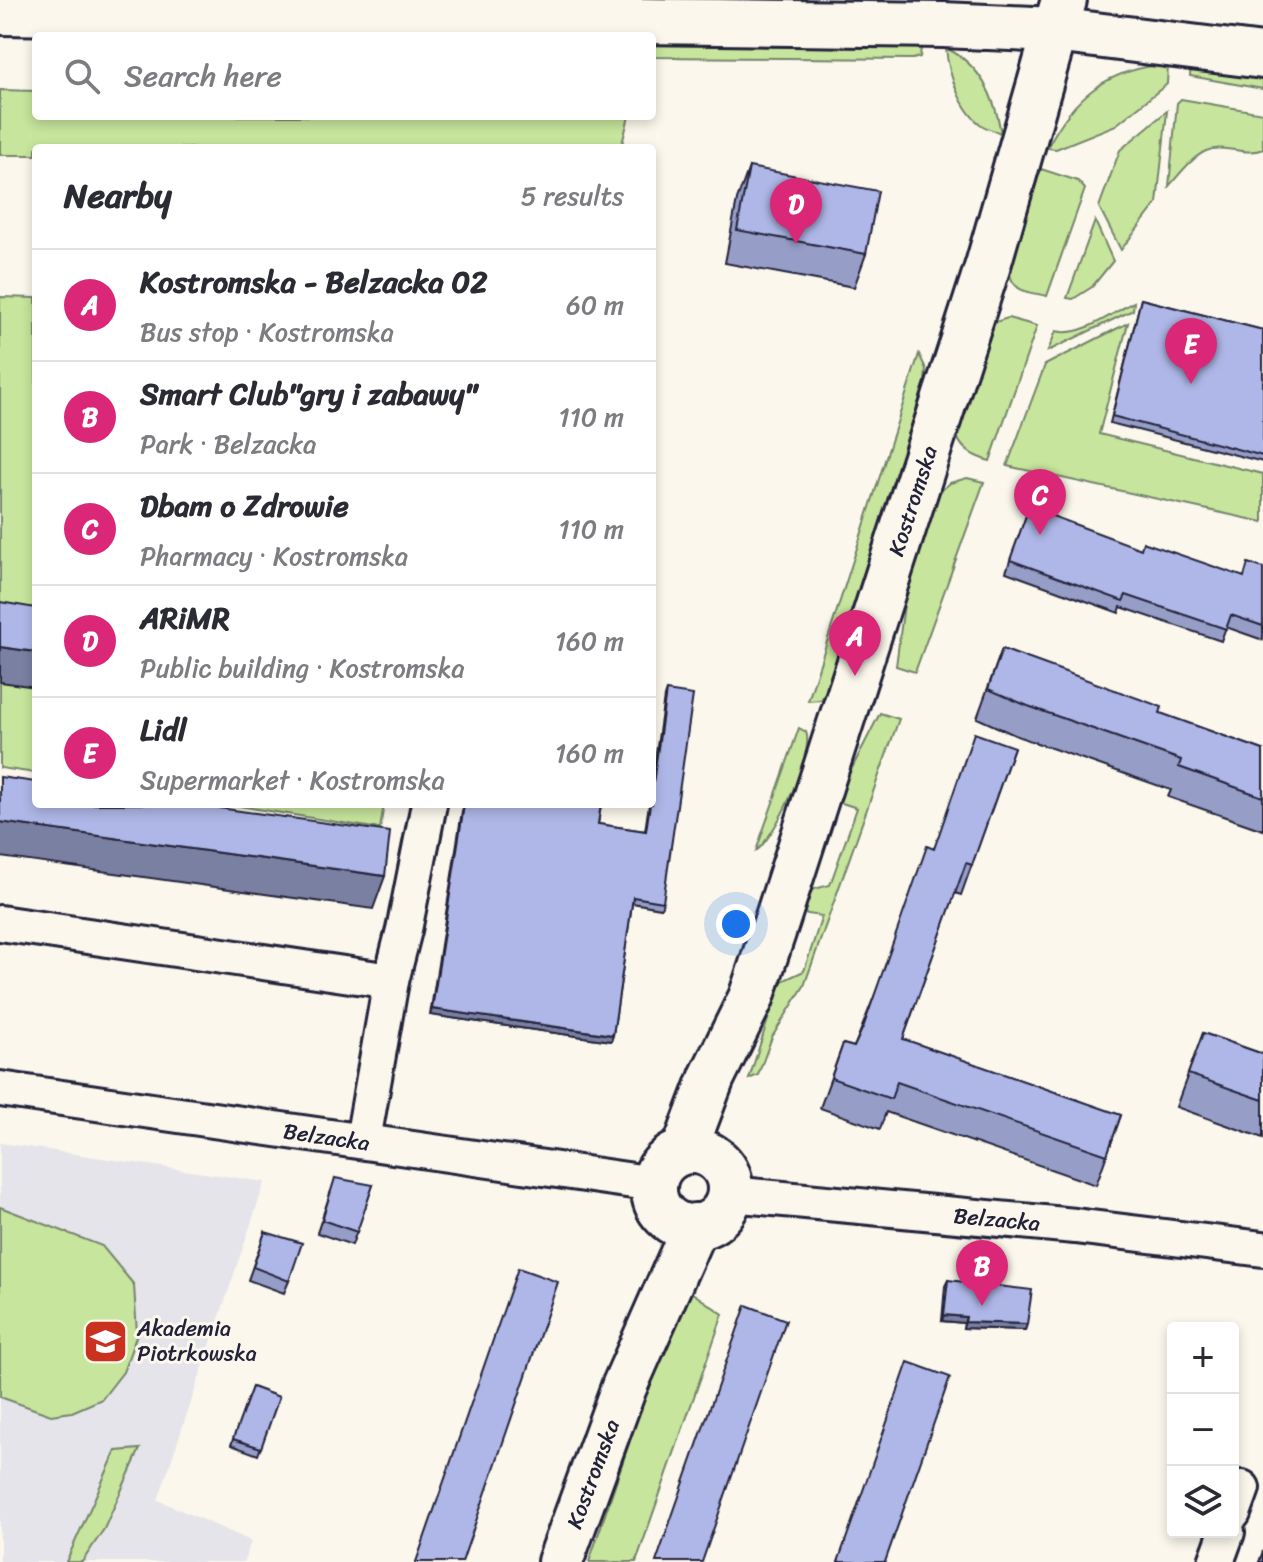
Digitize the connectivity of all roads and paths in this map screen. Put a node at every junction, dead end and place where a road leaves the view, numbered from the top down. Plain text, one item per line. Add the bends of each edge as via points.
1 (62, 6) edge
2 (0, 12) edge
3 (1059, 15) edge
4 (1263, 56) edge
5 (428, 808) edge
6 (0, 923) edge
7 (391, 981) junction
8 (0, 1089) edge
9 (363, 1140) junction
10 (710, 1168) junction
11 (671, 1208) junction
12 (1263, 1249) edge
13 (1225, 1538) edge
14 (560, 1562) edge
15 (1216, 1562) edge

1 - 2 street
1 - 3 street via 905,24
3 - 4 street
3 - 10 street, Kostromska via 988,265 751,998 738,1082
5 - 7 street
6 - 7 street
7 - 9 street
8 - 9 street, Belzacka
9 - 11 street, Belzacka
10 - 11 street, Kostromska via 675,1154 661,1166
10 - 11 street via 724,1210 711,1221
10 - 12 street, Belzacka via 1075,1226
11 - 14 street, Kostromska via 624,1387
13 - 15 street

